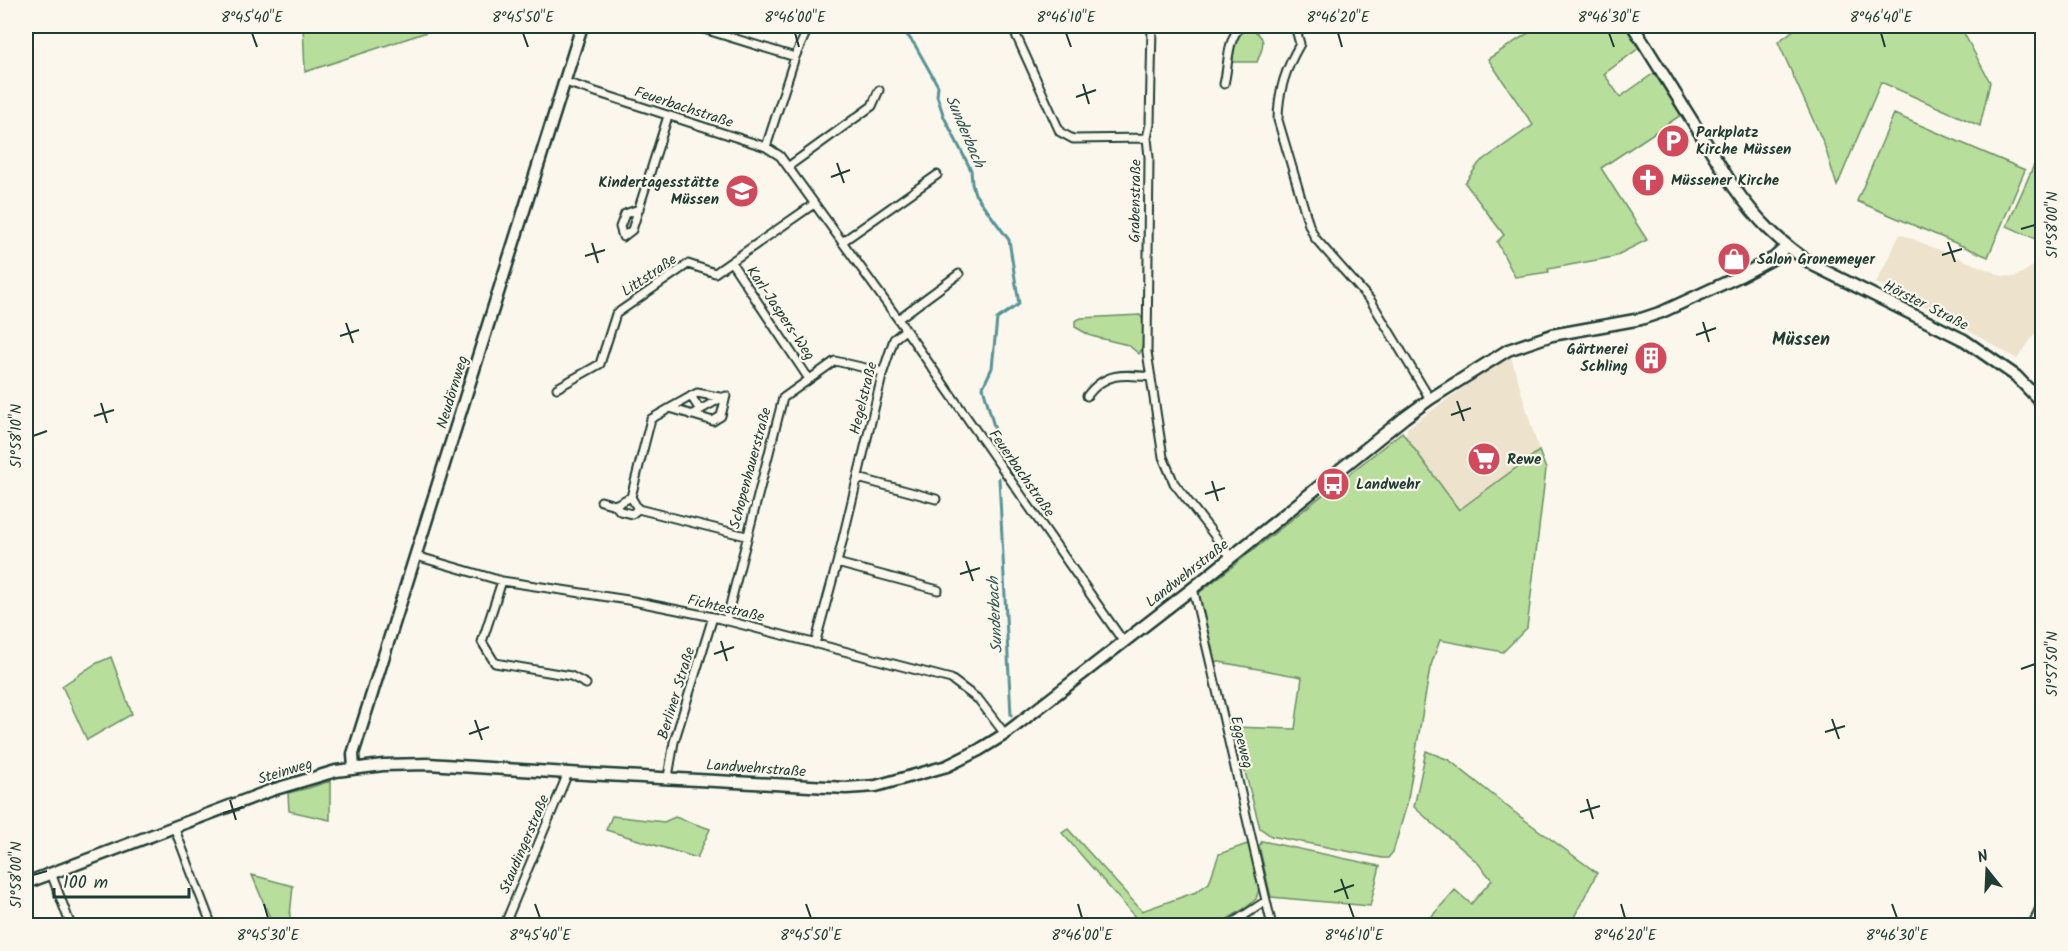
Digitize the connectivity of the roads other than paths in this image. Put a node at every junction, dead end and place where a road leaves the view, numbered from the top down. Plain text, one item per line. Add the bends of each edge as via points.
1 (582, 26) edge
2 (694, 26) edge
3 (809, 26) edge
4 (1012, 26) edge
5 (1152, 26) edge
6 (1241, 26) edge
7 (1295, 26) edge
8 (1633, 26) edge
9 (795, 57) junction
10 (565, 82) junction
11 (1224, 84) dead end
12 (879, 90) dead end
13 (668, 116) junction
14 (1147, 138) junction
15 (766, 147) junction
16 (789, 166) junction
17 (937, 175) dead end
18 (814, 204) junction
19 (639, 209) dead end
20 (842, 242) junction
21 (1787, 246) junction
22 (731, 262) junction
23 (959, 274) dead end
24 (898, 319) junction
25 (905, 330) junction
26 (883, 372) junction
27 (1151, 377) junction
28 (809, 379) junction
29 (557, 388) dead end
30 (692, 396) junction
31 (1087, 396) dead end
32 (725, 397) junction
33 (1430, 399) junction
34 (2043, 403) edge
35 (670, 408) junction
36 (700, 410) junction
37 (691, 416) junction
38 (858, 478) junction
39 (631, 497) junction
40 (936, 499) dead end
41 (601, 501) dead end
42 (615, 505) junction
43 (638, 509) junction
44 (746, 536) junction
45 (416, 556) junction
46 (1232, 557) junction
47 (837, 563) junction
48 (502, 580) junction
49 (1193, 588) junction
50 (938, 590) dead end
51 (713, 617) junction
52 (726, 621) junction
53 (1123, 641) junction
54 (815, 644) junction
55 (586, 684) dead end
56 (1005, 734) junction
57 (354, 768) junction
58 (568, 773) junction
59 (668, 777) junction
60 (174, 827) junction
61 (51, 873) junction
62 (26, 883) edge
63 (1266, 901) junction
64 (2043, 908) edge
65 (71, 926) edge
66 (212, 926) edge
67 (504, 926) edge
68 (1228, 926) edge
69 (1272, 926) edge
70 (2034, 926) edge

1 - 10 street, Neudörnweg
2 - 9 street
3 - 9 street
4 - 14 street via 1060,132 1073,139
5 - 14 street, Grabenstraße
6 - 11 street via 1228,52
7 - 33 street via 1300,44 1282,82 1278,120 1309,225 1315,238 1371,301
8 - 21 street, Hörster Straße via 1743,200
9 - 15 street
10 - 13 street, Feuerbachstraße
10 - 45 street, Neudörnweg
12 - 16 street via 872,106
13 - 15 street, Feuerbachstraße
13 - 19 street
14 - 27 street, Grabenstraße via 1146,352
15 - 16 street, Feuerbachstraße
16 - 18 street, Feuerbachstraße
17 - 20 street
18 - 20 street, Feuerbachstraße
18 - 22 street, Littstraße
20 - 24 street, Feuerbachstraße
21 - 33 street, Landwehrstraße via 1774,258 1740,276 1662,312 1552,335 1508,350
21 - 34 street, Hörster Straße via 1815,266 1964,340 2016,376
22 - 28 street, Karl-Jaspers-Weg
22 - 29 street, Littstraße via 715,273 688,264 616,314 600,364
23 - 24 street
24 - 25 street, Feuerbachstraße
25 - 26 street, Hegelstraße via 894,339
25 - 53 street, Feuerbachstraße
26 - 28 street, Schopenhauerstraße via 835,361
26 - 38 street, Hegelstraße
27 - 31 street via 1111,378 1096,384
27 - 46 street, Grabenstraße via 1168,471
28 - 44 street, Schopenhauerstraße via 783,398
30 - 32 street via 697,393
30 - 35 street
30 - 36 street
32 - 36 street
32 - 37 street via 721,416 714,421
33 - 46 street, Landwehrstraße
35 - 37 street
35 - 39 street via 651,419
36 - 37 street
38 - 40 street
38 - 47 street, Hegelstraße
39 - 42 street
39 - 43 street
41 - 42 street
42 - 43 street via 620,512 632,514
43 - 44 street
44 - 52 street, Schopenhauerstraße
45 - 48 street, Fichtestraße
45 - 57 street, Neudörnweg via 353,754
46 - 49 street, Landwehrstraße
47 - 50 street
47 - 54 street, Hegelstraße
48 - 51 street, Fichtestraße
48 - 55 street via 483,642 495,663 571,676
49 - 53 street, Landwehrstraße
49 - 63 street, Eggeweg
51 - 52 street, Fichtestraße
51 - 59 street, Berliner Straße via 674,742
52 - 54 street, Fichtestraße
53 - 56 street, Landwehrstraße
54 - 56 street, Fichtestraße via 951,679 979,700
56 - 59 street, Landwehrstraße via 947,766 876,786 826,787
57 - 58 street, Steinweg via 428,764
57 - 60 street, Steinweg via 272,789
58 - 59 street, Landwehrstraße
58 - 67 street, Staudingerstraße
60 - 61 street, Steinweg
60 - 66 street
61 - 62 street, Steinweg
61 - 65 street
63 - 68 street
63 - 69 street, Eggeweg
64 - 70 street

